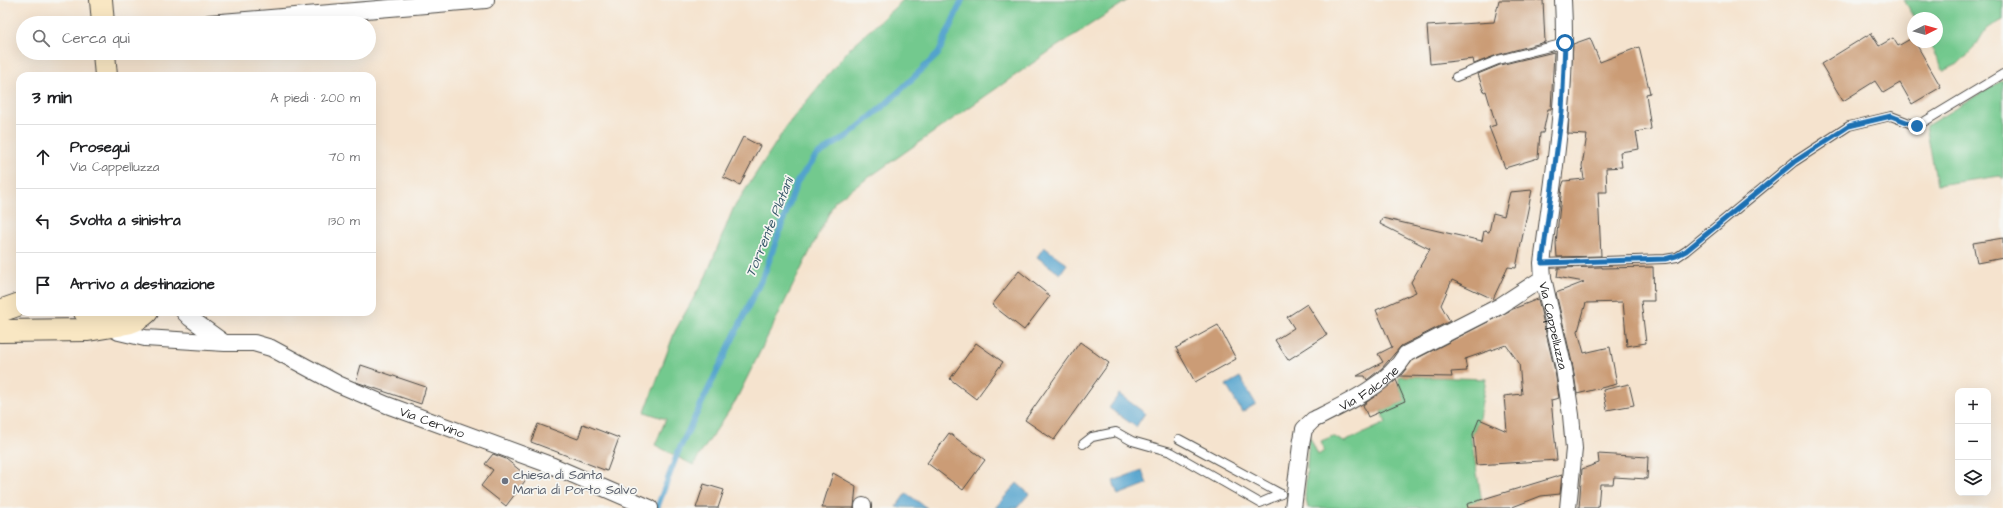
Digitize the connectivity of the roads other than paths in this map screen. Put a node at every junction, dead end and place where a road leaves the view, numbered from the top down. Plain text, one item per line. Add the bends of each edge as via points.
1 (101, 0) edge
2 (486, 0) edge
3 (1563, 0) edge
4 (102, 16) edge
5 (293, 16) edge
6 (1565, 43) junction
7 (105, 60) edge
8 (106, 72) edge
9 (2003, 74) edge
10 (1456, 77) dead end
11 (1542, 270) junction
12 (16, 305) edge
13 (0, 311) edge
14 (142, 316) edge
15 (188, 316) edge
16 (103, 321) edge
17 (0, 331) edge
18 (225, 343) junction
19 (1179, 440) dead end
20 (1083, 444) dead end
21 (645, 506) edge
22 (1293, 508) edge
23 (1568, 508) edge

1 - 4 street
2 - 5 street
3 - 6 street, Via Cappelluzza
6 - 10 lane via 1498,60
6 - 11 street, Via Cappelluzza via 1562,112
7 - 8 street
9 - 11 lane via 1917,126 1891,116 1849,126 1794,162 1686,251 1676,256
11 - 22 street, Via Falcone via 1500,306 1406,354 1399,366 1385,379 1313,420 1304,429
11 - 23 street, Via Cappelluzza via 1564,369 1571,415 1574,449
12 - 13 street
14 - 16 street via 138,319
15 - 18 street
16 - 17 street via 88,330
16 - 18 street, Via Cervino via 119,332 145,338
18 - 21 street, Via Cervino via 254,343 271,348 338,384 387,406 553,466
19 - 20 lane via 1281,494 1260,503 1171,452 1132,441 1116,432 1092,437

